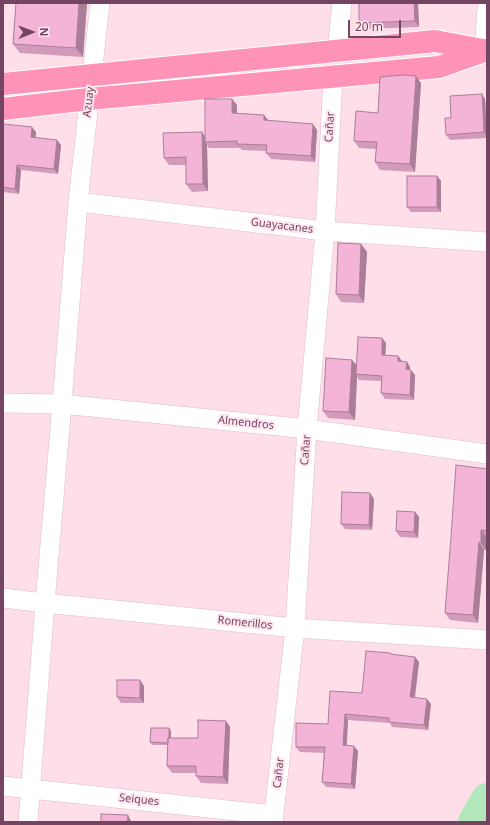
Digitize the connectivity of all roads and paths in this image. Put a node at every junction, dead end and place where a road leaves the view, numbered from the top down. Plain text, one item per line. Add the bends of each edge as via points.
1 (100, 3) edge
2 (342, 3) edge
3 (487, 10) edge
4 (486, 50) edge
5 (337, 51) junction
6 (93, 74) junction
7 (333, 77) junction
8 (3, 84) edge
9 (89, 99) junction
10 (3, 109) edge
11 (78, 202) junction
12 (324, 231) junction
13 (487, 242) edge
14 (3, 403) edge
15 (62, 404) junction
16 (307, 429) junction
17 (487, 454) edge
18 (3, 598) edge
19 (45, 603) junction
20 (295, 628) junction
21 (487, 640) edge
22 (3, 786) edge
23 (30, 789) junction
24 (274, 818) edge
25 (28, 822) edge

1 - 6 street, Azuay
2 - 5 street
3 - 4 street
4 - 5 main road via 436,41
4 - 7 main road via 438,67
5 - 6 main road
6 - 8 main road
6 - 9 street, Azuay
7 - 9 main road
7 - 12 street, Cañar
9 - 10 main road
9 - 11 street, Azuay
11 - 12 street, Guayacanes
11 - 15 street, Azuay
12 - 13 street, Guayacanes
12 - 16 street, Cañar
14 - 15 street, Almendros
15 - 16 street, Almendros
15 - 19 street, Azuay
16 - 17 street, Almendros
16 - 20 street, Cañar
18 - 19 street, Romerillos
19 - 20 street, Romerillos
19 - 23 street, Azuay
20 - 21 street, Romerillos
20 - 24 street, Cañar
22 - 23 street, Seiques
23 - 24 street, Seiques
23 - 25 street, Azuay

